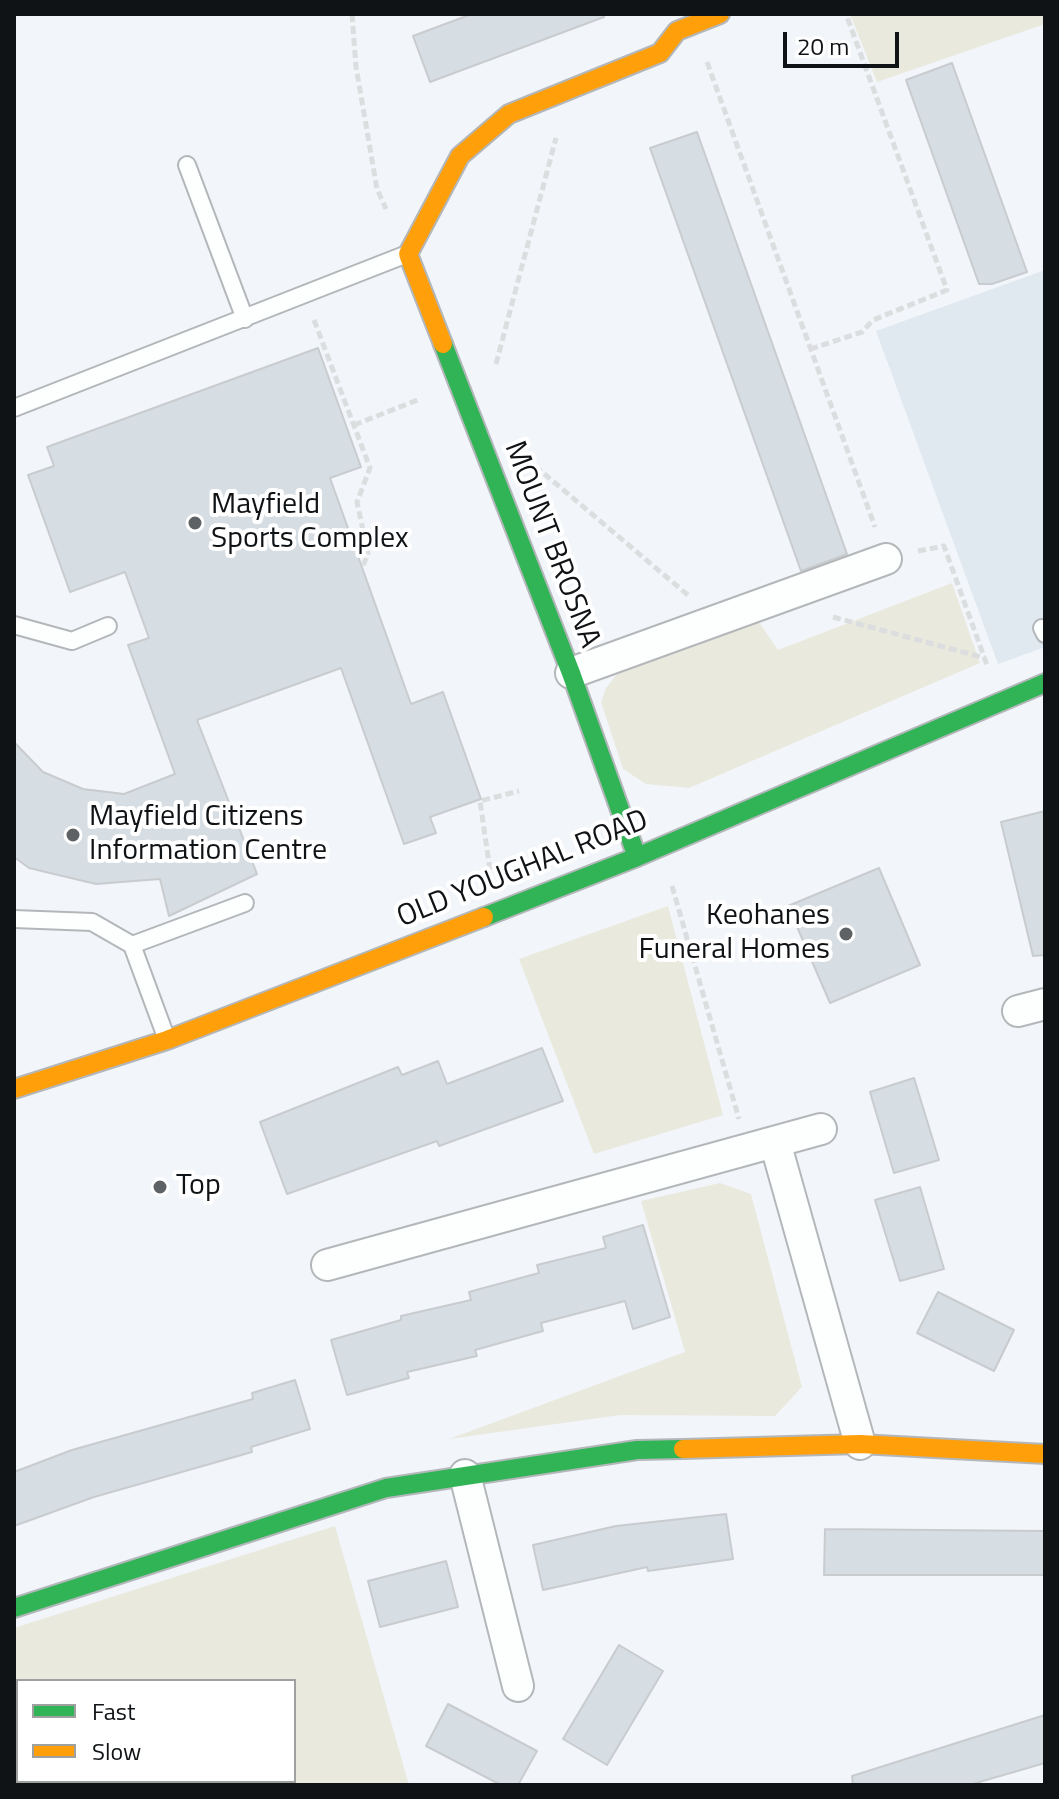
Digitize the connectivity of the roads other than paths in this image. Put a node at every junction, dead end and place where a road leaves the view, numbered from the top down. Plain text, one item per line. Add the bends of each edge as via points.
1 (720, 14) edge
2 (187, 165) dead end
3 (408, 254) junction
4 (245, 319) junction
5 (14, 408) edge
6 (886, 559) road end
7 (14, 625) edge
8 (108, 626) dead end
9 (571, 673) junction
10 (1045, 683) edge
11 (637, 857) junction
12 (245, 903) dead end
13 (14, 919) edge
14 (132, 945) junction
15 (167, 1040) junction
16 (14, 1089) edge
17 (821, 1129) dead end
18 (762, 1146) junction
19 (327, 1265) dead end
20 (860, 1444) junction
21 (1045, 1454) edge
22 (465, 1475) junction
23 (14, 1608) edge
24 (518, 1686) dead end

1 - 3 street via 677,31 660,53 509,114 460,156
2 - 4 lane
3 - 4 lane
3 - 9 street, MOUNT BROSNA
4 - 5 lane
6 - 9 street
7 - 8 lane via 72,641
9 - 11 street, MOUNT BROSNA
10 - 11 street, OLD YOUGHAL ROAD
11 - 15 street, OLD YOUGHAL ROAD
12 - 14 lane
13 - 14 lane via 92,922
14 - 15 lane
15 - 16 street, OLD YOUGHAL ROAD
17 - 18 street
18 - 19 street
18 - 20 street
20 - 21 street
20 - 22 street via 637,1450
22 - 23 street via 386,1488
22 - 24 street

